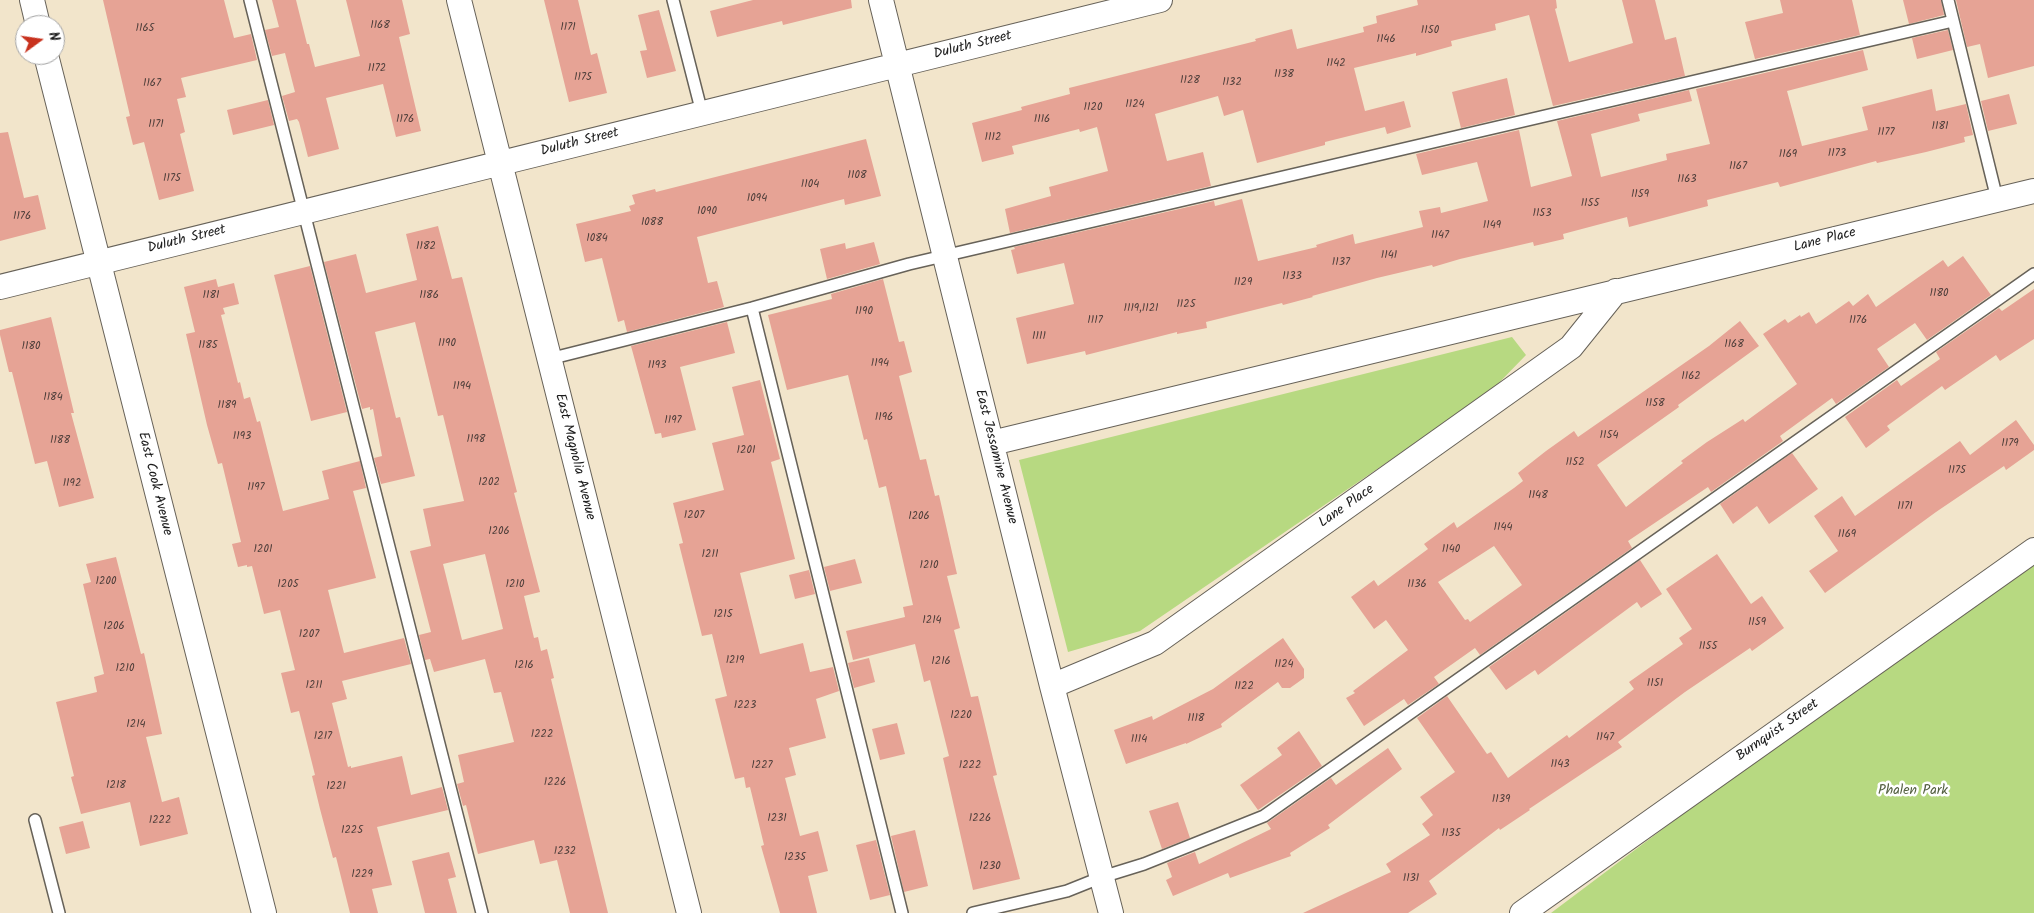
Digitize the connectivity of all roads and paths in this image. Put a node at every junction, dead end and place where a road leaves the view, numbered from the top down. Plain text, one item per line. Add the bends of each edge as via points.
1 (32, 0) edge
2 (250, 0) edge
3 (459, 0) edge
4 (673, 0) edge
5 (881, 0) edge
6 (1160, 0) edge
7 (1948, 0) edge
8 (1102, 7) edge
9 (36, 15) edge
10 (1953, 21) junction
11 (49, 65) edge
12 (897, 65) junction
13 (702, 113) junction
14 (500, 163) junction
15 (2034, 191) edge
16 (1997, 199) junction
17 (305, 212) junction
18 (944, 256) junction
19 (98, 262) junction
20 (2034, 274) edge
21 (0, 287) edge
22 (1616, 291) junction
23 (752, 308) junction
24 (549, 359) junction
25 (992, 443) junction
26 (2034, 550) edge
27 (1052, 686) junction
28 (35, 820) dead end
29 (1102, 877) junction
30 (59, 913) edge
31 (264, 913) edge
32 (482, 913) edge
33 (689, 913) edge
34 (902, 913) edge
35 (973, 913) edge
36 (1111, 913) edge
37 (1522, 913) edge

1 - 9 street
2 - 17 lane
3 - 14 street, East Magnolia Avenue
4 - 13 lane
5 - 12 street, East Jessamine Avenue
6 - 8 street, Duluth Street
7 - 10 lane
8 - 12 street, Duluth Street
10 - 16 lane
10 - 18 lane
11 - 19 street, East Cook Avenue
12 - 13 street, Duluth Street
12 - 18 street, East Jessamine Avenue
13 - 14 street, Duluth Street
14 - 17 street, Duluth Street
14 - 24 street, East Magnolia Avenue
15 - 16 street, Lane Place
16 - 22 street, Lane Place
17 - 19 street, Duluth Street
17 - 32 lane
18 - 23 lane
18 - 25 street, East Jessamine Avenue
19 - 21 street, Duluth Street
19 - 31 street, East Cook Avenue
20 - 29 lane via 1264,816 1144,864
22 - 25 street, Lane Place
22 - 27 street, Lane Place via 1571,347 1163,638
23 - 24 lane
23 - 34 lane
24 - 33 street, East Magnolia Avenue
25 - 27 street, East Jessamine Avenue
26 - 37 street, Burnquist Street
27 - 29 street, East Jessamine Avenue
28 - 30 lane
29 - 35 lane via 1066,891
29 - 36 street, East Jessamine Avenue

